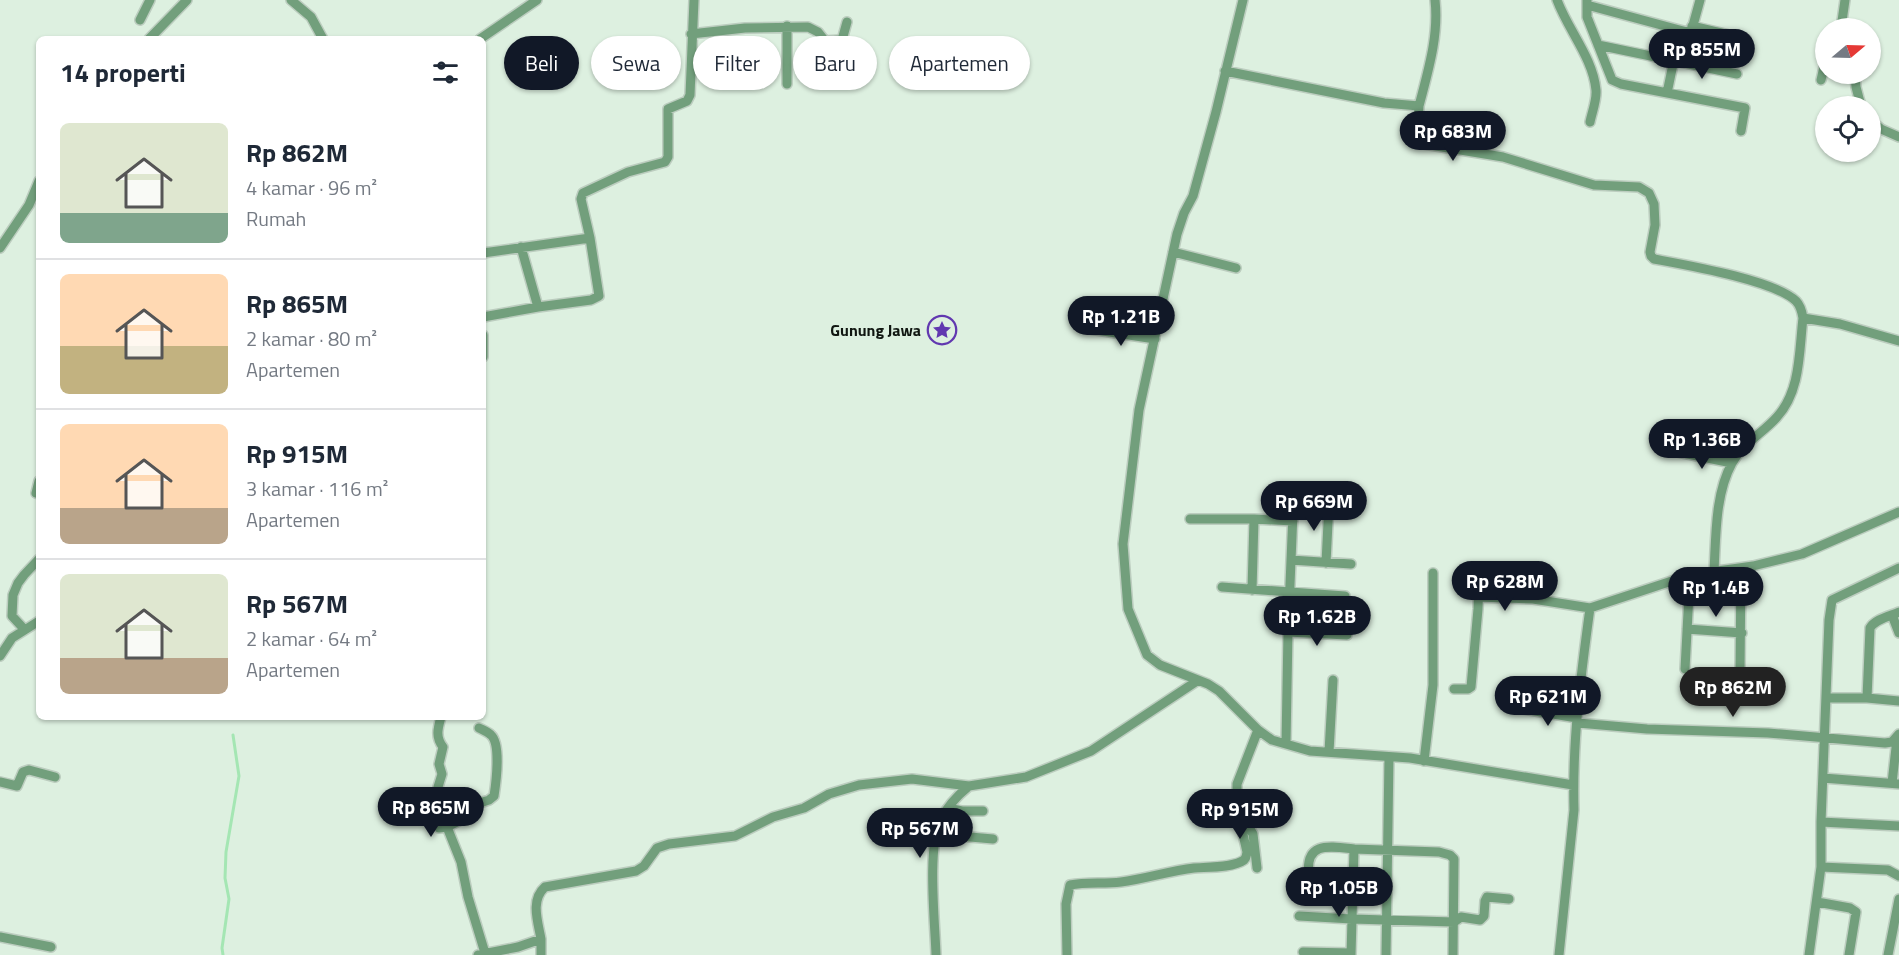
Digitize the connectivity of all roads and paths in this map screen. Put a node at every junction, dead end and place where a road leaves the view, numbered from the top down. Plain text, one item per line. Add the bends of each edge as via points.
1 (150, 0) edge
2 (187, 0) edge
3 (291, 0) edge
4 (537, 0) edge
5 (694, 0) edge
6 (1243, 0) edge
7 (1435, 0) edge
8 (1557, 0) edge
9 (1700, 0) edge
10 (1845, 0) edge
11 (1587, 2) edge
12 (1842, 18) edge
13 (140, 20) dead end
14 (847, 22) dead end
15 (787, 26) junction
16 (1692, 26) junction
17 (1680, 31) junction
18 (691, 34) junction
19 (152, 36) edge
20 (320, 36) edge
21 (484, 36) edge
22 (1746, 39) dead end
23 (1598, 45) junction
24 (1673, 60) junction
25 (1226, 71) junction
26 (1737, 74) dead end
27 (787, 84) dead end
28 (1667, 93) junction
29 (1419, 106) junction
30 (1590, 122) dead end
31 (1881, 129) edge
32 (1741, 131) dead end
33 (1899, 137) edge
34 (36, 188) edge
35 (590, 238) junction
36 (521, 247) junction
37 (0, 248) edge
38 (486, 252) edge
39 (1173, 252) junction
40 (1236, 268) dead end
41 (537, 307) junction
42 (486, 316) edge
43 (1803, 318) junction
44 (1090, 329) dead end
45 (1898, 337) edge
46 (1155, 339) junction
47 (1678, 452) dead end
48 (1732, 463) junction
49 (1294, 489) dead end
50 (1329, 503) dead end
51 (1899, 512) edge
52 (1190, 519) dead end
53 (1254, 519) junction
54 (1293, 521) junction
55 (1291, 561) junction
56 (36, 562) edge
57 (1326, 563) junction
58 (1351, 564) dead end
59 (1741, 568) junction
60 (1899, 568) edge
61 (1714, 571) junction
62 (1433, 573) dead end
63 (1690, 575) junction
64 (1479, 576) dead end
65 (1222, 587) dead end
66 (1252, 590) junction
67 (1290, 592) junction
68 (1345, 596) dead end
69 (1478, 597) junction
70 (1590, 608) junction
71 (1895, 614) edge
72 (36, 623) edge
73 (24, 629) junction
74 (1687, 629) junction
75 (1288, 632) junction
76 (1742, 633) junction
77 (1899, 633) edge
78 (1347, 635) dead end
79 (0, 655) edge
80 (1685, 669) dead end
81 (1740, 671) dead end
82 (1333, 680) dead end
83 (1197, 681) junction
84 (1454, 689) dead end
85 (1827, 698) junction
86 (1866, 698) junction
87 (1899, 701) edge
88 (1523, 709) dead end
89 (440, 720) edge
90 (1577, 720) junction
91 (479, 728) dead end
92 (1258, 730) junction
93 (1824, 737) junction
94 (1898, 737) edge
95 (1286, 743) junction
96 (1329, 752) junction
97 (1389, 757) junction
98 (1424, 760) junction
99 (54, 777) dead end
100 (1823, 778) junction
101 (0, 782) edge
102 (1895, 783) edge
103 (1573, 785) junction
104 (969, 786) junction
105 (948, 808) junction
106 (1237, 808) junction
107 (983, 811) dead end
108 (1821, 822) junction
109 (1899, 826) edge
110 (447, 827) junction
111 (936, 834) junction
112 (993, 838) dead end
113 (1354, 849) junction
114 (1387, 850) junction
115 (1821, 867) junction
116 (1257, 868) dead end
117 (1899, 876) edge
118 (1353, 883) junction
119 (1509, 899) dead end
120 (1899, 899) edge
121 (1817, 902) junction
122 (1299, 916) dead end
123 (1352, 919) junction
124 (1386, 920) junction
125 (1454, 922) junction
126 (0, 937) edge
127 (541, 939) junction
128 (51, 947) dead end
129 (1303, 951) dead end
130 (482, 954) edge
131 (1351, 954) edge
132 (541, 955) edge
133 (936, 955) edge
134 (1068, 955) edge
135 (1386, 955) edge
136 (1453, 955) edge
137 (1558, 955) edge
138 (1809, 955) edge
139 (1849, 955) edge
140 (1888, 955) edge

1 - 13 street
2 - 19 street
3 - 20 street via 311,17
4 - 21 street
5 - 18 street
6 - 25 street
7 - 29 street via 1434,41
8 - 30 street via 1592,68 1597,92
9 - 16 street
10 - 12 street
11 - 17 street
11 - 23 street via 1587,17
14 - 15 street via 845,35 836,41 825,41 808,27
15 - 18 street
15 - 27 street
16 - 17 street via 1687,32
16 - 22 street
17 - 24 street
18 - 35 street via 690,95 687,101 668,109 668,157 665,162 628,172 583,193
23 - 24 street
23 - 28 street via 1612,80
24 - 26 street
24 - 28 street
25 - 29 street via 1384,103
25 - 39 street via 1193,196
28 - 32 street via 1744,108
29 - 43 street via 1417,135 1424,144 1503,157 1594,185 1639,187 1649,193 1654,204 1654,259 1723,273 1781,292 1797,302
31 - 33 street
34 - 37 street
35 - 36 street
35 - 41 street via 599,296
36 - 38 street
36 - 41 street
39 - 40 street
39 - 46 street
41 - 42 street
43 - 45 street
43 - 48 street via 1794,392 1779,415
44 - 46 street
46 - 83 street via 1139,410 1126,508 1123,544 1128,609 1147,655
47 - 48 street
48 - 61 street via 1721,495
49 - 54 street
50 - 57 street
51 - 59 street via 1802,554
52 - 53 street
53 - 54 street
53 - 66 street
54 - 55 street
55 - 57 street
55 - 67 street
56 - 73 street via 13,595 12,616
57 - 58 street
59 - 61 street
59 - 76 street
60 - 85 street via 1832,600
61 - 63 street
62 - 98 street via 1433,685
63 - 70 street
63 - 74 street
64 - 69 street
65 - 66 street
66 - 67 street
67 - 68 street
67 - 75 street
69 - 70 street via 1533,599
69 - 84 street via 1471,687
70 - 90 street
71 - 77 street
71 - 86 street via 1870,628
72 - 73 street
73 - 79 street
74 - 76 street
74 - 80 street
75 - 78 street
75 - 95 street
76 - 81 street
82 - 96 street
83 - 92 street via 1219,690
83 - 104 street via 1091,751 1026,777
85 - 86 street
85 - 93 street
86 - 87 street
88 - 90 street
89 - 110 street via 437,735 443,747 439,764 442,774 436,821 439,828
90 - 93 street via 1647,729
90 - 103 street
91 - 110 street via 491,734 496,745 494,796 461,809 457,824
92 - 95 street via 1272,740
92 - 106 street via 1237,784
93 - 94 street via 1885,743
93 - 100 street
94 - 102 street
95 - 96 street
96 - 97 street
97 - 98 street
97 - 114 street
98 - 103 street
99 - 101 street via 28,770 17,786
100 - 102 street
100 - 108 street
103 - 137 street via 1574,810
104 - 105 street
104 - 127 street via 912,779 859,785 829,794 735,836 657,848 636,871 545,887 536,902
105 - 107 street
105 - 111 street
106 - 116 street via 1253,834
106 - 134 street via 1247,852 1243,861 1122,882 1070,885 1065,904
108 - 109 street
108 - 115 street
110 - 130 street via 461,862
111 - 112 street
111 - 133 street
113 - 114 street
113 - 118 street
113 - 118 street via 1325,846 1310,856 1308,868 1309,877 1316,881
114 - 124 street
114 - 125 street via 1439,852 1454,859
115 - 117 street via 1888,870
115 - 121 street
118 - 123 street
119 - 125 street via 1487,897 1484,919 1461,917
120 - 140 street
121 - 138 street
121 - 139 street via 1856,912
122 - 123 street
123 - 124 street
123 - 131 street
124 - 125 street
124 - 135 street
125 - 136 street
126 - 128 street
127 - 130 street
127 - 132 street
129 - 131 street

